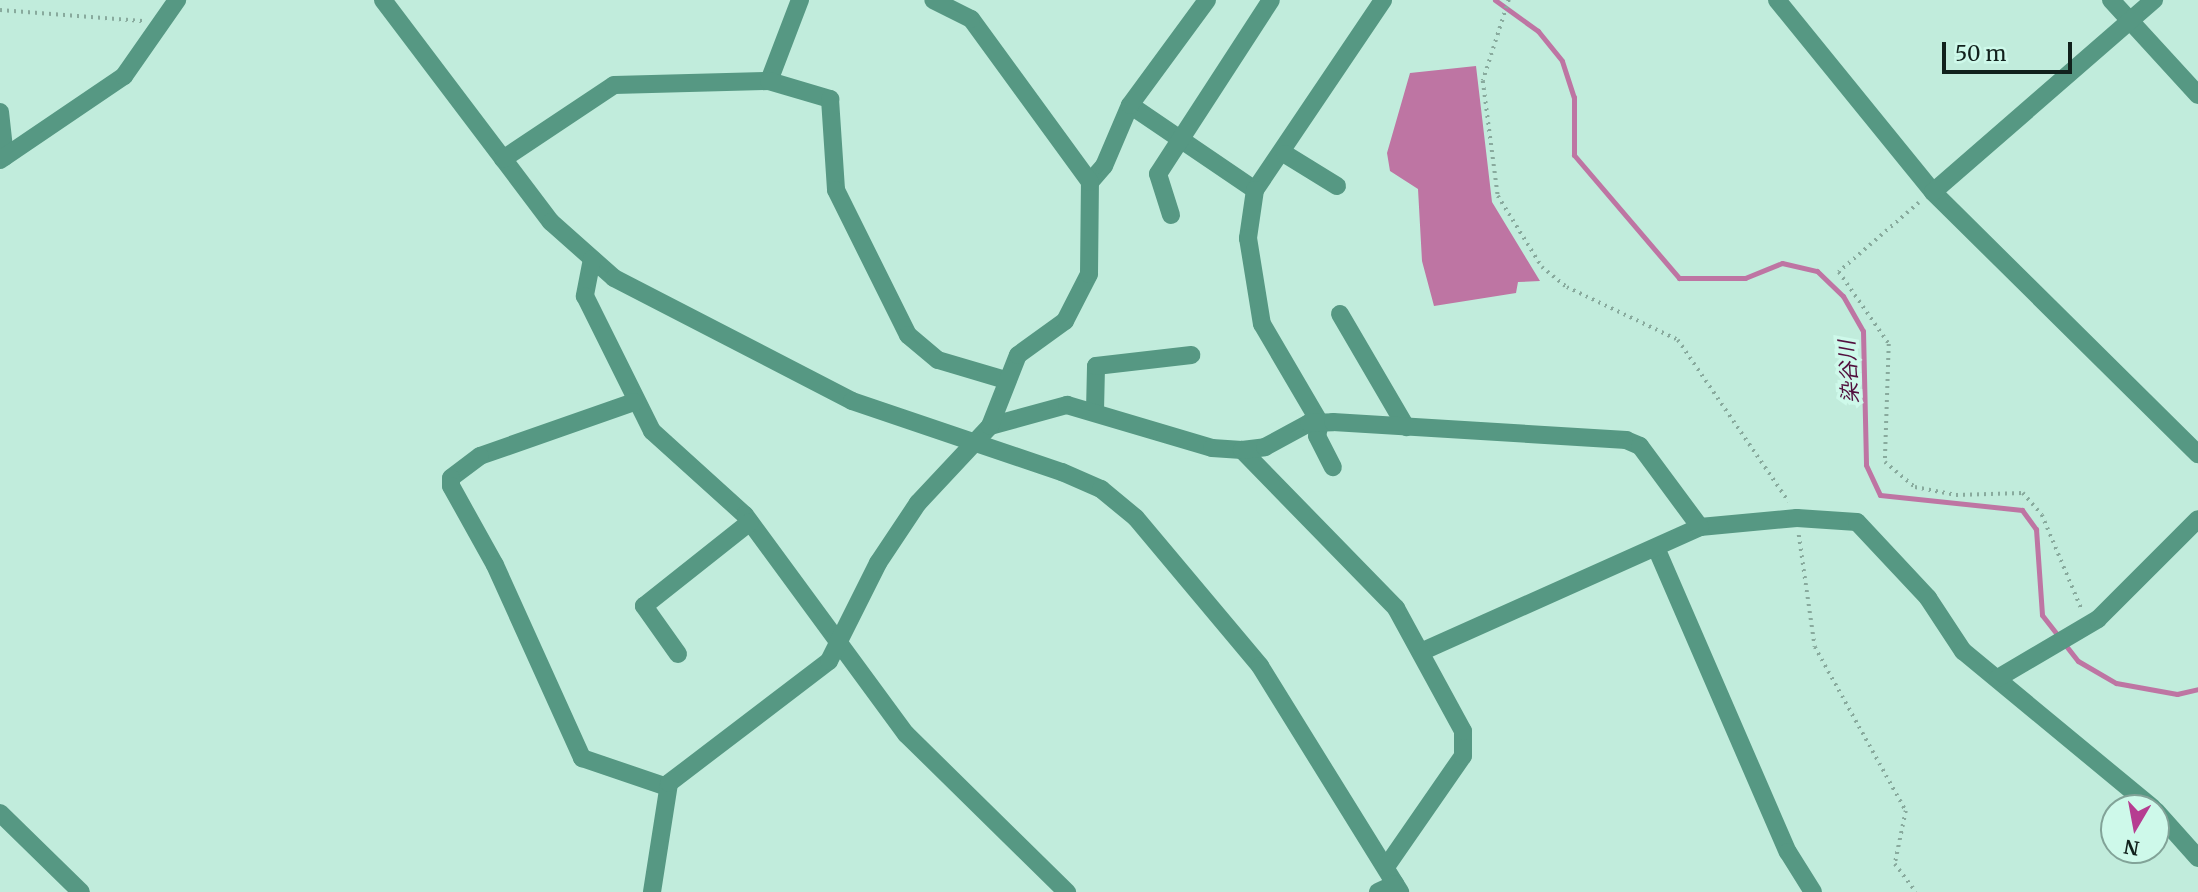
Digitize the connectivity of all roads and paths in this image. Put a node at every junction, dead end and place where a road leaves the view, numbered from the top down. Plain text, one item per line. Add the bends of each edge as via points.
1 (177, 0) edge
2 (383, 0) edge
3 (800, 0) edge
4 (933, 0) edge
5 (1207, 0) edge
6 (1271, 0) edge
7 (1383, 0) edge
8 (1509, 0) edge
9 (1777, 0) edge
10 (2110, 0) edge
11 (2154, 0) edge
12 (0, 10) edge
13 (2130, 22) junction
14 (162, 23) junction
15 (769, 81) junction
16 (2198, 95) edge
17 (1130, 105) junction
18 (0, 112) edge
19 (1180, 139) junction
20 (1285, 154) junction
21 (2, 159) edge
22 (503, 159) junction
23 (1090, 182) junction
24 (1337, 186) dead end
25 (1255, 190) junction
26 (1933, 191) junction
27 (1171, 215) dead end
28 (592, 259) junction
29 (1340, 314) dead end
30 (1191, 355) dead end
31 (1005, 380) junction
32 (634, 402) junction
33 (1095, 411) junction
34 (1320, 423) junction
35 (990, 426) junction
36 (1406, 427) junction
37 (975, 446) junction
38 (1242, 450) junction
39 (2198, 454) edge
40 (1333, 467) dead end
41 (1797, 518) junction
42 (2198, 519) edge
43 (750, 522) junction
44 (1700, 527) junction
45 (1657, 550) junction
46 (2088, 625) junction
47 (839, 648) junction
48 (1423, 651) junction
49 (678, 654) dead end
50 (1998, 678) junction
51 (667, 787) junction
52 (2137, 794) edge
53 (0, 813) edge
54 (2170, 826) edge
55 (2198, 858) edge
56 (1386, 867) junction
57 (1398, 888) edge
58 (658, 890) edge
59 (81, 892) edge
60 (1067, 892) edge
61 (1378, 892) edge
62 (1813, 892) edge
63 (1916, 892) edge

1 - 14 street
2 - 22 street
3 - 15 street
4 - 23 street via 971,19
5 - 17 street
6 - 19 street
7 - 20 street
8 - 41 path via 1483,81 1498,196 1542,267 1558,280 1678,340 1772,471
9 - 26 street
10 - 13 street
11 - 13 street
12 - 14 path
13 - 16 street
13 - 26 street
14 - 21 street via 124,76
15 - 22 street via 614,85
15 - 31 street via 830,99 836,190 908,335 938,360
17 - 19 street
17 - 23 street via 1104,166
18 - 21 street
19 - 25 street
19 - 27 street via 1158,174
20 - 24 street
20 - 25 street
22 - 28 street via 551,222
23 - 31 street via 1093,248 1080,298 1065,321 1018,355
25 - 34 street via 1248,238 1262,324
26 - 39 street
26 - 46 path via 1839,272 1889,344 1885,462 1915,487 1956,495 2023,494 2042,515
28 - 32 street via 584,296 620,356
28 - 37 street via 668,308 852,401
29 - 36 street
30 - 33 street via 1096,366
31 - 35 street
32 - 43 street via 652,431
32 - 51 street via 480,456 451,478 451,486 495,565 582,758
33 - 35 street via 1067,405
33 - 38 street via 1212,448
34 - 36 street
34 - 38 street
34 - 40 street via 1317,436
35 - 37 street
36 - 44 street via 1626,440 1640,446
37 - 47 street via 918,503 878,563
37 - 56 street via 1101,489 1136,518 1260,666
38 - 48 street via 1359,564
41 - 44 street
41 - 50 street via 1857,522 1928,598 1963,650
41 - 63 path via 1815,647 1906,811 1895,864
42 - 46 street
43 - 47 street
43 - 49 street via 644,606
44 - 45 street
45 - 48 street
45 - 62 street via 1782,840
46 - 50 street
47 - 51 street via 800,688
47 - 60 street via 951,782
48 - 56 street via 1463,731 1462,756
50 - 52 street
51 - 58 street
53 - 59 street
54 - 55 street
56 - 57 street
57 - 61 street

